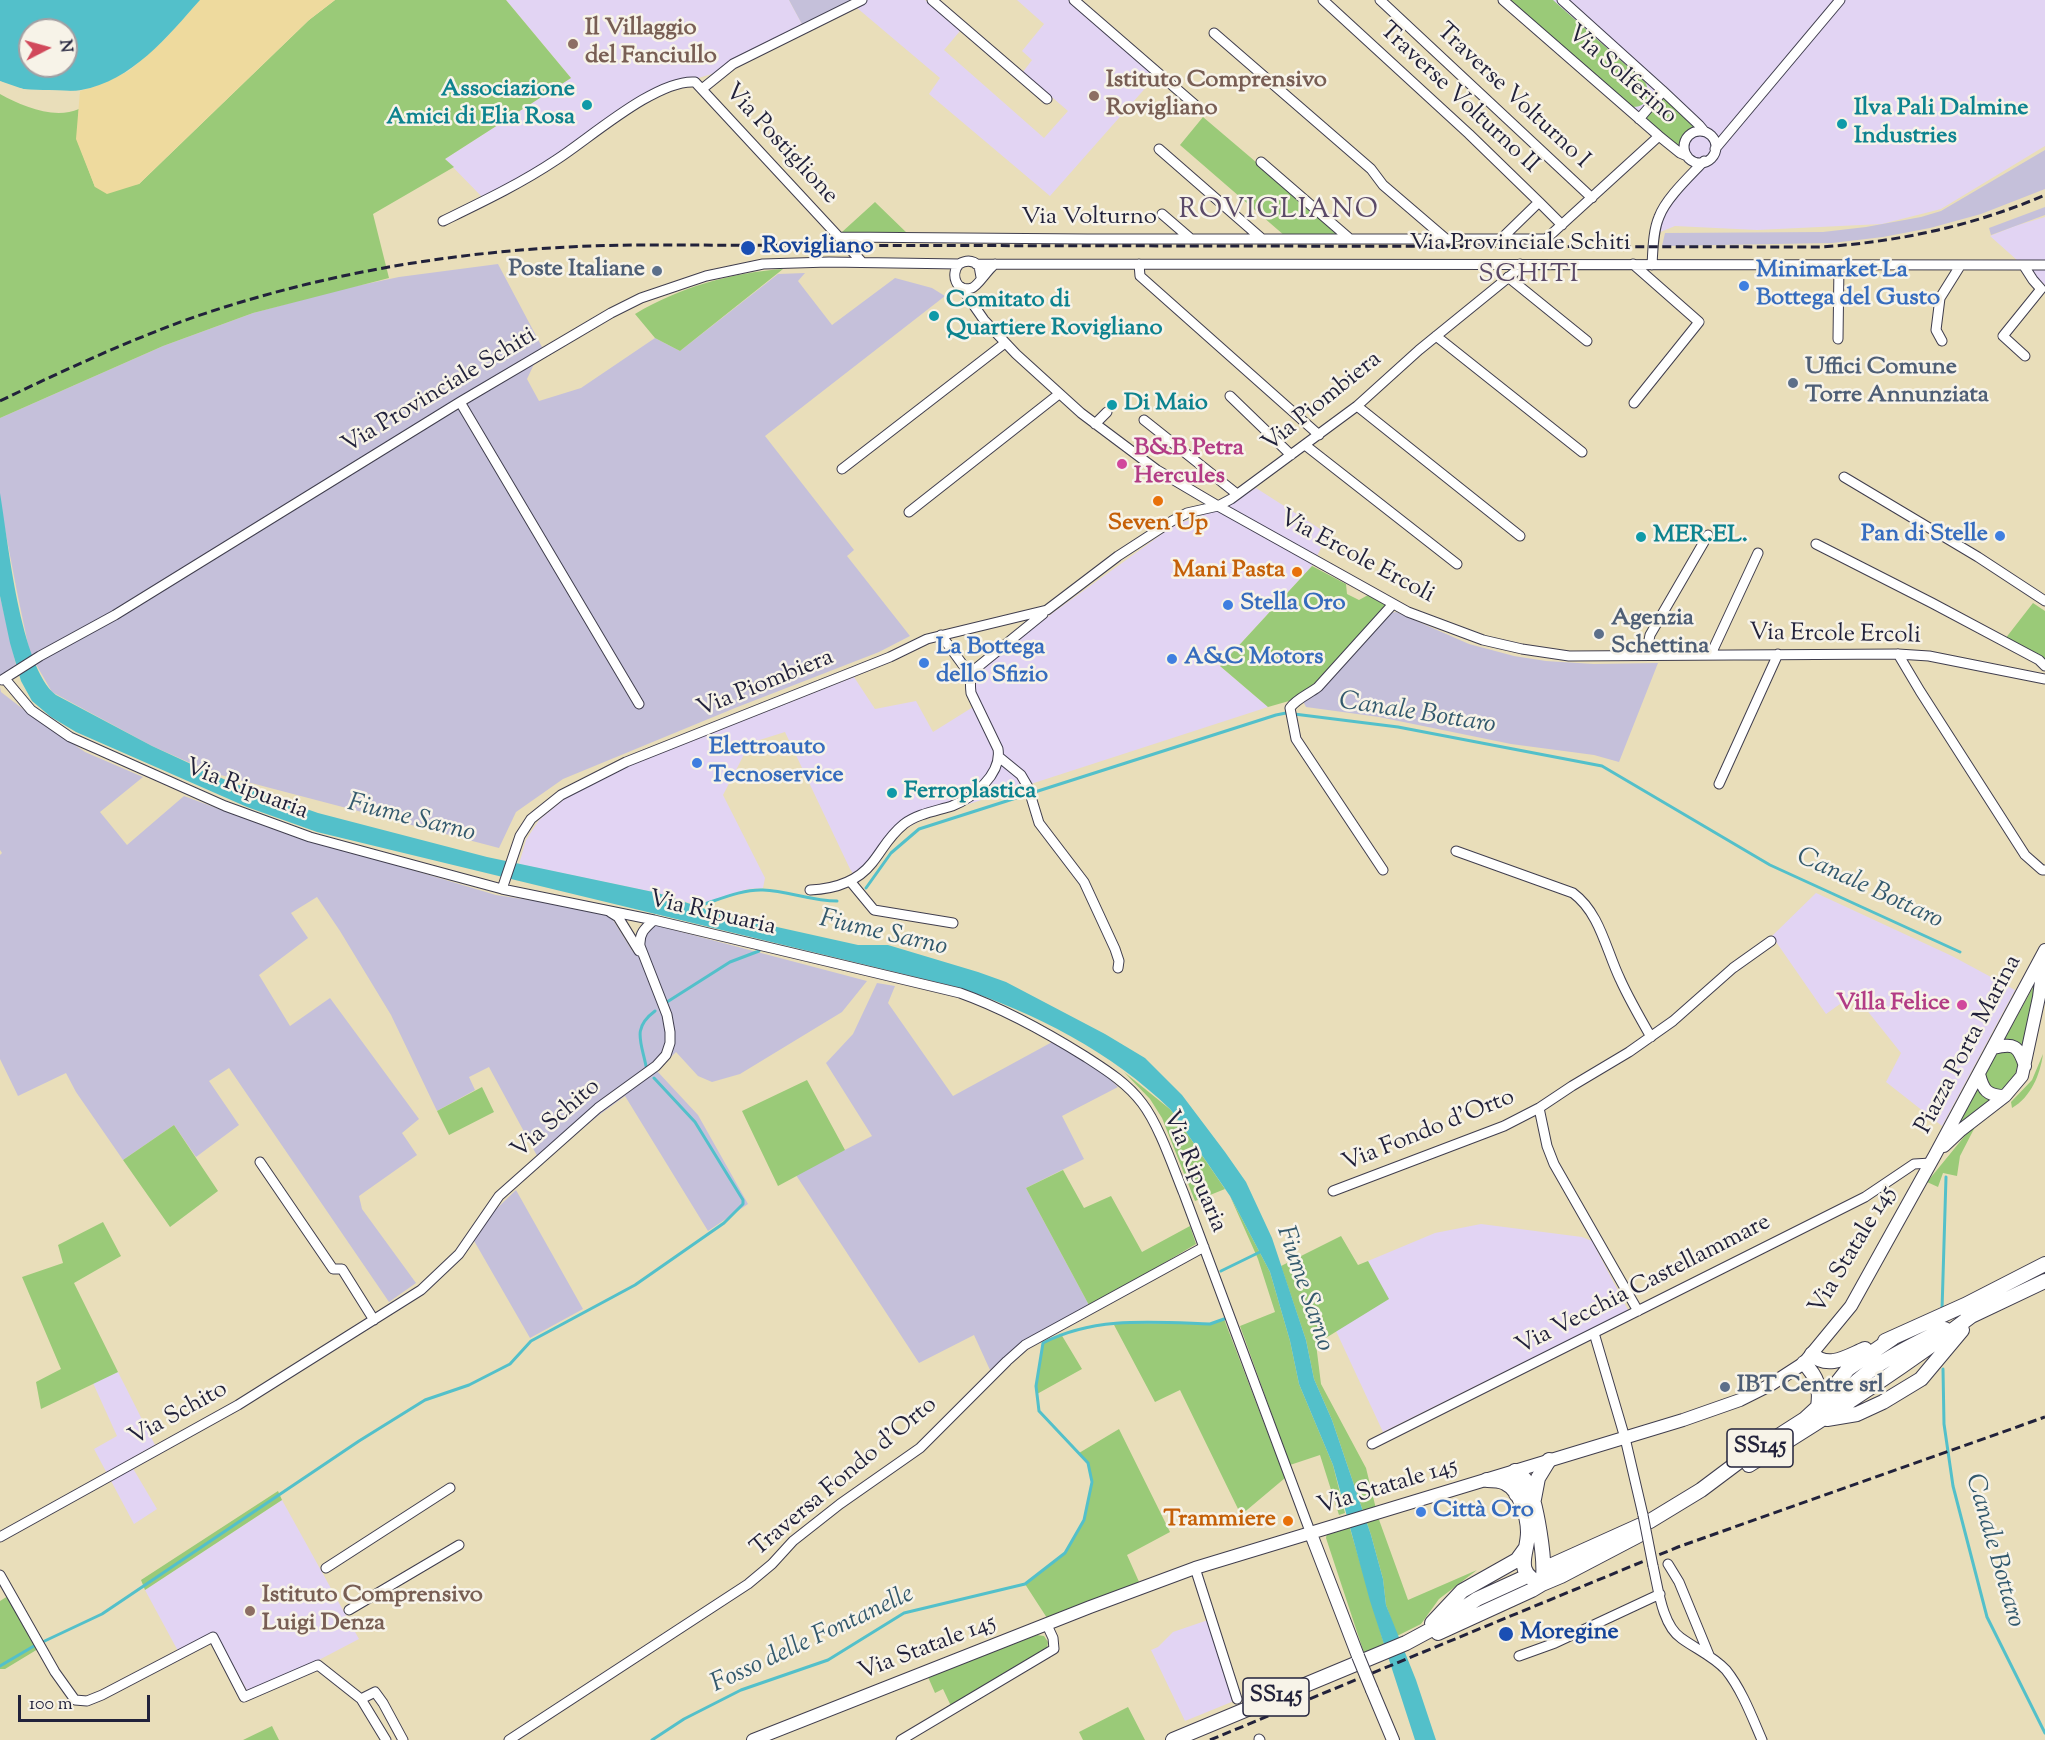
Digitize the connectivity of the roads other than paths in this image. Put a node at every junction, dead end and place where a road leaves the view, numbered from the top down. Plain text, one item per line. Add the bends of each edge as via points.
1 (862, 0) edge
2 (932, 0) edge
3 (1074, 0) edge
4 (1323, 0) edge
5 (1380, 0) edge
6 (1503, 0) edge
7 (1562, 0) edge
8 (1840, 0) edge
9 (1214, 33) dead end
10 (702, 89) junction
11 (1663, 91) junction
12 (1047, 99) dead end
13 (1202, 111) dead end
14 (1639, 119) junction
15 (1737, 123) junction
16 (1708, 134) junction
17 (1659, 136) junction
18 (1159, 149) dead end
19 (1715, 149) junction
20 (1690, 158) junction
21 (1704, 161) junction
22 (1261, 162) dead end
23 (1691, 175) junction
24 (1592, 198) junction
25 (1539, 202) junction
26 (1162, 214) dead end
27 (443, 221) dead end
28 (1562, 225) junction
29 (839, 237) junction
30 (1261, 238) junction
31 (1350, 238) junction
32 (1191, 239) junction
33 (1446, 239) junction
34 (1501, 239) junction
35 (862, 262) junction
36 (936, 264) junction
37 (959, 264) junction
38 (976, 264) junction
39 (995, 264) junction
40 (1139, 264) junction
41 (1520, 264) junction
42 (1633, 264) junction
43 (1652, 264) junction
44 (1839, 265) junction
45 (1960, 266) junction
46 (2024, 266) junction
47 (2045, 266) edge
48 (954, 276) junction
49 (1508, 277) junction
50 (979, 281) junction
51 (961, 287) junction
52 (974, 305) junction
53 (1436, 336) junction
54 (1838, 339) dead end
55 (1942, 340) dead end
56 (1587, 341) dead end
57 (1005, 343) junction
58 (2025, 356) dead end
59 (1059, 394) junction
60 (1230, 396) dead end
61 (460, 402) junction
62 (1634, 403) dead end
63 (1357, 406) junction
64 (1107, 412) dead end
65 (1144, 420) dead end
66 (1095, 424) junction
67 (1319, 435) junction
68 (1305, 445) junction
69 (1582, 452) dead end
70 (1291, 455) junction
71 (842, 469) dead end
72 (1844, 477) dead end
73 (1237, 494) junction
74 (1218, 506) junction
75 (909, 512) dead end
76 (1708, 535) dead end
77 (1520, 536) dead end
78 (1816, 544) dead end
79 (1758, 553) dead end
80 (1457, 564) dead end
81 (2045, 601) edge
82 (1393, 604) junction
83 (1047, 610) junction
84 (941, 635) junction
85 (1711, 654) junction
86 (1778, 654) junction
87 (1898, 654) junction
88 (1646, 655) junction
89 (2045, 666) edge
90 (971, 676) junction
91 (2045, 679) edge
92 (2, 680) edge
93 (639, 704) dead end
94 (999, 757) junction
95 (1719, 784) dead end
96 (1456, 851) dead end
97 (1383, 870) dead end
98 (2045, 870) edge
99 (850, 881) junction
100 (502, 889) junction
101 (810, 890) dead end
102 (607, 910) junction
103 (654, 920) junction
104 (953, 922) dead end
105 (1771, 941) dead end
106 (2045, 950) edge
107 (642, 955) junction
108 (1118, 968) dead end
109 (1651, 1037) junction
110 (1993, 1048) junction
111 (2026, 1067) junction
112 (1979, 1074) junction
113 (2005, 1096) junction
114 (1539, 1108) junction
115 (1933, 1159) junction
116 (260, 1162) dead end
117 (1333, 1191) dead end
118 (1204, 1247) junction
119 (2045, 1264) edge
120 (2045, 1275) edge
121 (2045, 1281) edge
122 (2045, 1288) edge
123 (2001, 1301) junction
124 (1969, 1310) junction
125 (1638, 1311) junction
126 (374, 1320) junction
127 (1594, 1333) junction
128 (1893, 1338) junction
129 (1808, 1359) junction
130 (1821, 1413) junction
131 (1625, 1438) junction
132 (1372, 1444) dead end
133 (1549, 1460) junction
134 (1515, 1472) junction
135 (1487, 1480) junction
136 (450, 1488) dead end
137 (1516, 1494) junction
138 (1534, 1504) junction
139 (1672, 1509) junction
140 (1311, 1534) junction
141 (0, 1537) edge
142 (459, 1545) dead end
143 (1525, 1549) junction
144 (1668, 1563) dead end
145 (1550, 1566) dead end
146 (326, 1568) dead end
147 (1195, 1568) junction
148 (0, 1575) edge
149 (1523, 1578) dead end
150 (1542, 1584) junction
151 (1659, 1594) junction
152 (349, 1610) dead end
153 (1047, 1625) junction
154 (1412, 1640) junction
155 (1708, 1655) junction
156 (1519, 1656) dead end
157 (361, 1699) junction
158 (1237, 1699) dead end
159 (386, 1740) edge
160 (403, 1740) edge
161 (509, 1740) edge
162 (753, 1740) edge
163 (901, 1740) edge
164 (1173, 1740) edge
165 (1393, 1740) edge
166 (1762, 1740) edge

1 - 10 street via 733,64
2 - 12 street
3 - 13 street
4 - 25 street, Traverse Volturno II
5 - 24 street, Traverse Volturno I
6 - 14 street, Via Solferino
7 - 11 street, Via Solferino
8 - 15 street
9 - 33 street
10 - 27 street, Via Postiglione via 689,82 658,92 558,160
10 - 29 street, Via Postiglione
11 - 14 street
11 - 16 street, Via Solferino
14 - 17 street, Via Solferino
15 - 16 street
15 - 19 street
16 - 19 street
16 - 20 street via 1694,132 1687,138 1684,147
17 - 20 street, Via Solferino
17 - 24 street, Via Volturno
18 - 30 street
19 - 21 street
20 - 21 street
20 - 23 street
21 - 23 street
22 - 31 street
23 - 43 street via 1659,217
24 - 28 street, Via Volturno
25 - 28 street, Traverse Volturno II
25 - 34 street, Traverse Volturno II
26 - 32 street
28 - 34 street, Via Volturno via 1546,239
29 - 32 street, Via Volturno
29 - 35 street, Via Postiglione
30 - 31 street, Via Volturno
30 - 32 street, Via Volturno
31 - 33 street, Via Volturno
33 - 34 street, Via Volturno
35 - 36 street, Via Provinciale Schiti
35 - 61 street, Via Provinciale Schiti via 755,265 706,276 641,298
36 - 37 street, Via Provinciale Schiti
36 - 48 street
37 - 38 street, Via Provinciale Schiti
37 - 48 street
38 - 39 street, Via Provinciale Schiti
38 - 50 street
39 - 40 street, Via Provinciale Schiti
39 - 50 street
40 - 41 street, Via Provinciale Schiti
40 - 67 street via 1140,276
41 - 42 street, Via Provinciale Schiti
41 - 49 street, Via Piombiera
42 - 43 street, Via Provinciale Schiti
42 - 62 street via 1699,322
43 - 44 street, Via Provinciale Schiti
44 - 45 street, Via Provinciale Schiti
44 - 54 street
45 - 46 street, Via Provinciale Schiti
45 - 55 street via 1937,304 1936,330
46 - 47 street, Via Provinciale Schiti
46 - 58 street via 2041,289 2003,336
48 - 51 street
49 - 53 street, Via Piombiera
49 - 56 street
50 - 51 street via 972,288
50 - 52 street
51 - 52 street, Via Ercole Ercoli
52 - 57 street, Via Ercole Ercoli
53 - 63 street, Via Piombiera
53 - 69 street
57 - 59 street, Via Ercole Ercoli
57 - 71 street
59 - 66 street, Via Ercole Ercoli
59 - 75 street
60 - 70 street
61 - 92 street, Via Provinciale Schiti via 115,615
61 - 93 street
63 - 67 street, Via Piombiera
63 - 77 street
64 - 66 street
65 - 73 street
66 - 74 street, Via Ercole Ercoli via 1157,470
67 - 68 street, Via Piombiera
68 - 70 street, Via Piombiera
68 - 80 street
70 - 73 street, Via Piombiera
72 - 81 street
73 - 74 street, Via Piombiera
74 - 82 street, Via Ercole Ercoli
74 - 83 street, Via Piombiera via 1202,508 1172,521
76 - 88 street via 1650,635
78 - 89 street
79 - 85 street
82 - 88 street, Via Ercole Ercoli via 1483,640 1522,650 1569,656
82 - 97 street via 1318,687 1290,708 1296,739
83 - 84 street, Via Piombiera
83 - 90 street, Via Piombiera via 974,669
84 - 90 street
84 - 100 street, Via Piombiera via 626,762 561,795 531,819 520,836
85 - 86 street, Via Ercole Ercoli
85 - 88 street, Via Ercole Ercoli
86 - 87 street, Via Ercole Ercoli
86 - 95 street
87 - 91 street, Via Ercole Ercoli via 1929,656
87 - 98 street via 2025,855
90 - 94 street via 971,693
92 - 100 street, Via Ripuaria via 32,710 70,737 225,806 310,837
94 - 99 street via 993,774 980,787 962,801 905,823 861,874
94 - 108 street via 1022,775 1039,823 1088,889 1115,949
96 - 109 street via 1573,893 1583,901
99 - 101 street
99 - 104 street via 874,910
100 - 102 street, Via Ripuaria
102 - 103 street, Via Ripuaria
102 - 107 street, Via Schito via 618,917
103 - 107 street via 640,936
103 - 118 street, Via Ripuaria via 960,993 1038,1028 1119,1078 1143,1103 1163,1142
105 - 109 street, Via Fondo d'Orto
106 - 110 main road, Piazza Porta Marina
106 - 111 main road, Piazza Porta Marina
107 - 126 street, Via Schito via 667,1015 670,1043 666,1055 598,1108 499,1196 459,1254 421,1290
109 - 114 street, Via Fondo d'Orto
110 - 111 main road via 2016,1047
110 - 112 main road, Piazza Porta Marina
111 - 113 main road, Piazza Porta Marina
112 - 113 main road via 1988,1094
112 - 115 main road, Piazza Porta Marina
113 - 115 main road, Piazza Porta Marina via 1961,1130
114 - 117 street, Via Fondo d'Orto via 1504,1126
114 - 125 street, Via Fondo d'Orto via 1554,1164
115 - 125 street, Via Vecchia Castellammare via 1914,1164 1865,1197
115 - 129 main road, Via Statale 145 via 1851,1306
116 - 126 street via 333,1269 342,1269
118 - 140 street, Via Ripuaria
118 - 161 street, Traversa Fondo d'Orto via 1025,1345 920,1448 793,1541 748,1584
119 - 124 highway
120 - 124 highway
121 - 123 highway
122 - 123 highway
123 - 124 highway
124 - 128 highway
124 - 130 highway via 1858,1371
124 - 130 highway via 1925,1368 1850,1411
125 - 127 street, Via Vecchia Castellammare
126 - 141 street, Via Schito via 238,1405
127 - 131 street
127 - 132 street, Via Vecchia Castellammare
128 - 129 highway via 1837,1360
128 - 130 highway, SS145 via 1848,1369 1834,1385
129 - 130 highway via 1819,1386
129 - 131 main road, Via Statale 145 via 1740,1400
130 - 139 highway, SS145 via 1734,1474
131 - 133 main road, Via Statale 145
131 - 151 street, bridge
133 - 134 main road, Via Statale 145
133 - 138 highway via 1536,1484
134 - 135 main road, Via Statale 145
134 - 137 highway
134 - 138 highway via 1526,1481
135 - 137 highway via 1505,1483
135 - 140 main road, Via Statale 145
136 - 146 street
137 - 143 highway via 1528,1527
138 - 150 highway via 1543,1562
139 - 145 highway, SS145
139 - 150 highway via 1643,1533
140 - 147 main road, Via Statale 145
140 - 165 main road, bridge
142 - 152 street
143 - 150 highway via 1526,1573
143 - 154 highway via 1517,1560 1462,1591
144 - 155 street via 1688,1601
147 - 153 main road, Via Statale 145
147 - 158 street
148 - 157 street via 75,1700 87,1701 102,1695 213,1637 244,1697 318,1665
149 - 154 highway, SS145 via 1477,1599
150 - 154 highway via 1443,1631
151 - 155 street via 1675,1633
151 - 156 street
153 - 162 main road, Via Statale 145
153 - 163 street via 1054,1649
154 - 164 highway, SS145
155 - 166 street via 1731,1677
157 - 159 street
157 - 160 street via 375,1692

